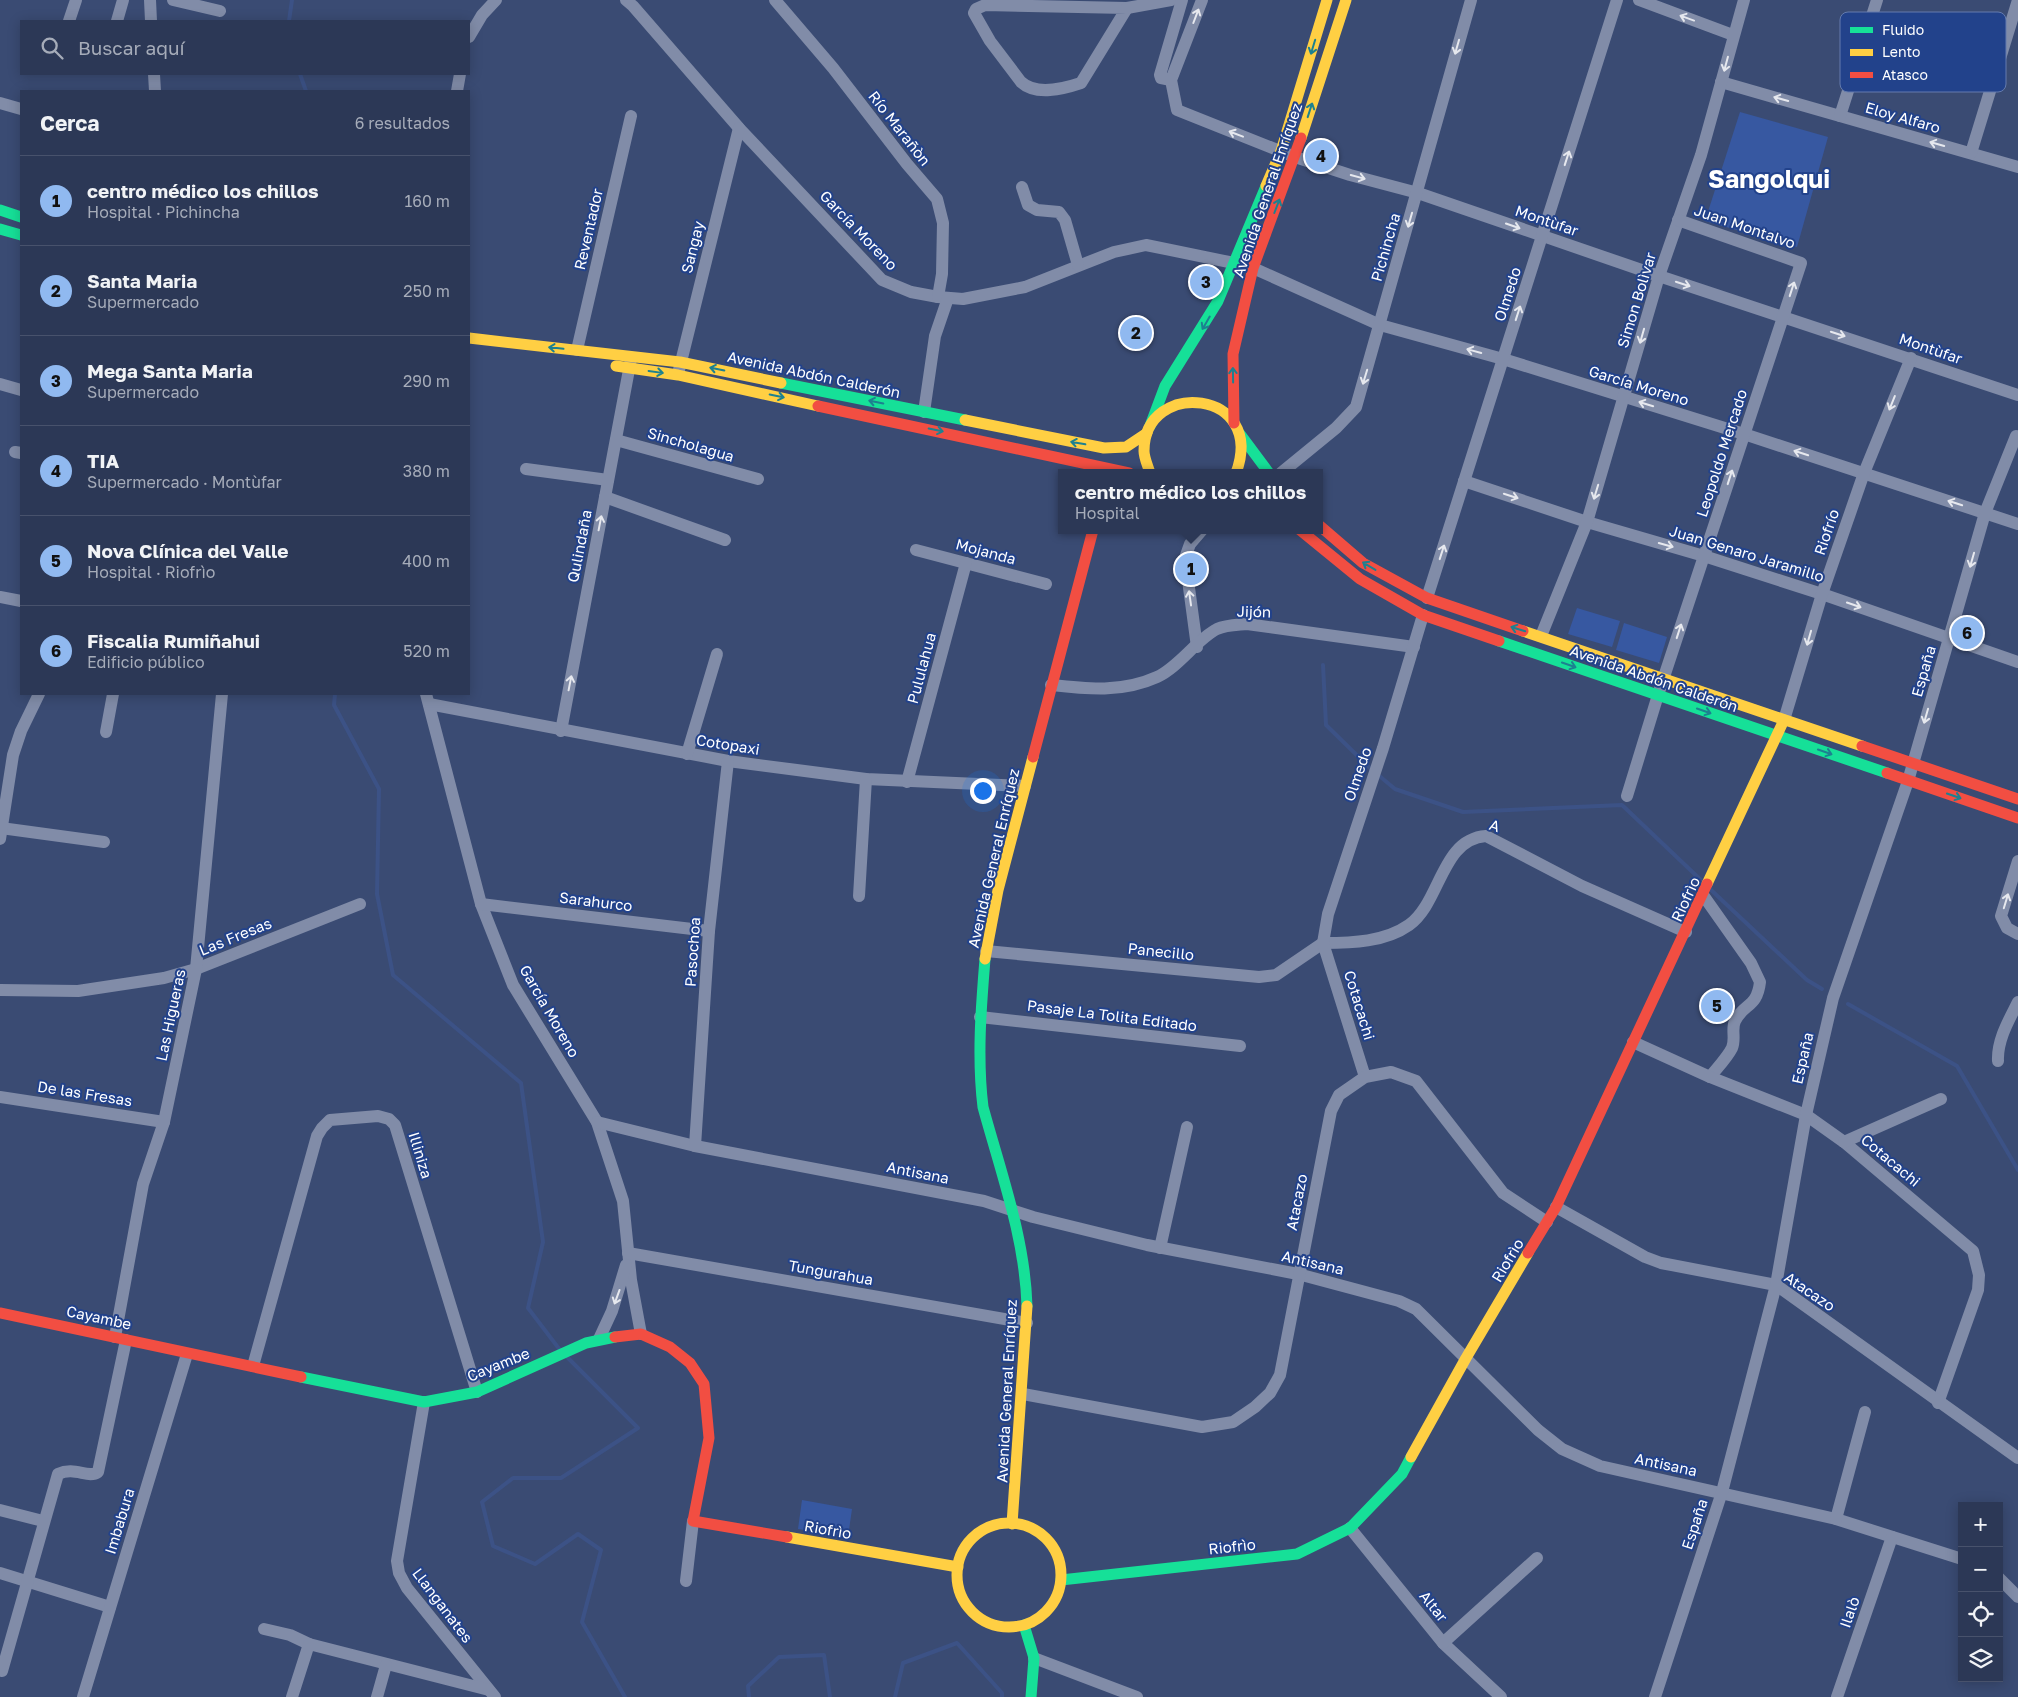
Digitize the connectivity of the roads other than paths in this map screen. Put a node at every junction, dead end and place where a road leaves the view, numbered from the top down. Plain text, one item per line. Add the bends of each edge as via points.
1 (76, 0) edge
2 (123, 0) edge
3 (150, 0) edge
4 (173, 0) edge
5 (496, 0) edge
6 (626, 0) edge
7 (775, 0) edge
8 (1172, 0) edge
9 (1182, 0) edge
10 (1202, 0) edge
11 (1327, 0) edge
12 (1346, 0) edge
13 (1471, 0) edge
14 (1617, 0) edge
15 (1639, 0) edge
16 (1744, 0) edge
17 (1877, 0) edge
18 (2018, 0) edge
19 (1127, 8) junction
20 (220, 11) dead end
21 (1873, 12) edge
22 (69, 20) edge
23 (117, 20) edge
24 (151, 20) edge
25 (470, 35) edge
26 (1733, 35) junction
27 (2006, 39) edge
28 (154, 75) edge
29 (460, 75) edge
30 (1171, 80) junction
31 (1721, 82) junction
32 (155, 90) edge
33 (456, 90) edge
34 (1848, 92) edge
35 (1990, 92) edge
36 (0, 103) edge
37 (20, 109) edge
38 (631, 116) dead end
39 (1840, 116) junction
40 (739, 128) junction
41 (1281, 151) junction
42 (1971, 153) junction
43 (1295, 157) junction
44 (2018, 166) edge
45 (1022, 187) dead end
46 (1418, 192) junction
47 (0, 210) edge
48 (20, 217) edge
49 (1678, 220) junction
50 (0, 229) edge
51 (20, 235) edge
52 (1542, 236) junction
53 (1234, 263) junction
54 (1801, 263) joint
55 (1078, 265) junction
56 (1254, 268) junction
57 (1659, 276) junction
58 (943, 298) junction
59 (1783, 316) junction
60 (1380, 325) junction
61 (470, 338) edge
62 (470, 348) edge
63 (577, 350) junction
64 (1503, 358) junction
65 (1911, 358) junction
66 (630, 362) junction
67 (680, 362) junction
68 (678, 375) junction
69 (0, 384) edge
70 (20, 390) edge
71 (2018, 395) edge
72 (1624, 398) junction
73 (924, 412) junction
74 (1149, 429) junction
75 (1237, 429) junction
76 (1744, 434) junction
77 (2016, 436) dead end
78 (616, 440) junction
79 (1126, 447) junction
80 (526, 469) dead end
81 (1107, 469) edge
82 (1117, 469) edge
83 (1149, 469) edge
84 (1238, 469) edge
85 (1266, 469) edge
86 (1286, 469) edge
87 (1864, 473) junction
88 (758, 479) dead end
89 (608, 480) junction
90 (1464, 481) junction
91 (605, 497) junction
92 (1985, 513) junction
93 (1587, 522) junction
94 (2018, 524) edge
95 (1323, 529) edge
96 (1092, 534) edge
97 (1199, 534) edge
98 (1305, 534) edge
99 (725, 540) dead end
100 (916, 550) dead end
101 (1704, 556) junction
102 (966, 563) junction
103 (1046, 584) dead end
104 (1822, 594) junction
105 (0, 598) edge
106 (1427, 598) junction
107 (20, 601) edge
108 (1423, 615) junction
109 (1541, 636) junction
110 (1949, 638) junction
111 (1197, 646) junction
112 (1414, 647) junction
113 (717, 654) dead end
114 (2018, 662) edge
115 (1664, 677) junction
116 (1051, 684) junction
117 (39, 695) edge
118 (113, 695) edge
119 (222, 695) edge
120 (1658, 695) junction
121 (428, 699) edge
122 (1784, 720) junction
123 (561, 730) junction
124 (106, 732) dead end
125 (1778, 736) junction
126 (687, 754) junction
127 (728, 761) junction
128 (1912, 764) junction
129 (866, 780) junction
130 (1908, 780) junction
131 (907, 782) junction
132 (1025, 786) junction
133 (1627, 796) dead end
134 (2018, 799) edge
135 (2, 813) edge
136 (2018, 818) edge
137 (1, 833) edge
138 (104, 842) dead end
139 (2018, 861) edge
140 (1704, 894) junction
141 (860, 896) dead end
142 (360, 904) dead end
143 (480, 904) junction
144 (709, 930) junction
145 (1686, 932) junction
146 (2018, 934) edge
147 (1324, 943) junction
148 (986, 951) junction
149 (196, 969) junction
150 (0, 990) edge
151 (2018, 1002) edge
152 (980, 1017) junction
153 (1633, 1042) junction
154 (1240, 1046) dead end
155 (1998, 1061) dead end
156 (1365, 1076) junction
157 (1710, 1077) junction
158 (0, 1097) edge
159 (1941, 1099) dead end
160 (1806, 1114) junction
161 (164, 1122) junction
162 (597, 1122) junction
163 (1188, 1127) dead end
164 (1844, 1142) junction
165 (695, 1146) junction
166 (1556, 1207) junction
167 (1010, 1209) junction
168 (1547, 1222) junction
169 (1160, 1248) junction
170 (628, 1253) junction
171 (1298, 1274) junction
172 (1776, 1285) junction
173 (0, 1313) edge
174 (1027, 1323) junction
175 (641, 1334) junction
176 (121, 1339) junction
177 (598, 1339) junction
178 (187, 1354) junction
179 (1466, 1358) junction
180 (252, 1366) junction
181 (477, 1392) junction
182 (1023, 1394) junction
183 (424, 1402) junction
184 (1938, 1403) junction
185 (1865, 1412) dead end
186 (2018, 1458) edge
187 (1722, 1492) junction
188 (0, 1510) edge
189 (1836, 1519) junction
190 (43, 1521) junction
191 (693, 1521) junction
192 (1012, 1524) junction
193 (1350, 1528) junction
194 (1892, 1537) junction
195 (1958, 1557) edge
196 (1537, 1558) dead end
197 (958, 1568) junction
198 (0, 1573) edge
199 (27, 1580) junction
200 (1061, 1580) junction
201 (686, 1581) dead end
202 (2003, 1582) edge
203 (2018, 1597) edge
204 (110, 1607) junction
205 (1024, 1625) junction
206 (264, 1629) dead end
207 (1443, 1643) junction
208 (309, 1644) junction
209 (1034, 1658) junction
210 (386, 1665) junction
211 (2, 1671) dead end
212 (492, 1694) edge
213 (82, 1697) edge
214 (292, 1697) edge
215 (377, 1697) edge
216 (1030, 1697) edge
217 (1136, 1697) edge
218 (1501, 1697) edge
219 (1655, 1697) edge
220 (1838, 1697) edge

1 - 22 street
2 - 23 street
3 - 24 street
4 - 20 street
5 - 25 street
6 - 40 street, García Moreno
7 - 58 street, Río Marañòn via 937,200 943,223
8 - 19 street
9 - 30 street via 1160,75
30 -> 10 street
11 -> 41 main road, Avenida General Enríquez
43 -> 12 main road, Avenida General Enríquez
13 -> 46 street, Pichincha
52 -> 14 street, Olmedo
26 -> 15 street
16 - 26 street, Simon Bolìvar
17 - 21 street
18 - 27 street
19 - 19 street via 985,5 974,13 990,41 1021,82 1026,87 1050,90 1081,83
26 -> 31 street, Simon Bolìvar
28 - 32 street
29 - 33 street
41 -> 30 street, Montùfar via 1177,110
39 -> 31 street, Eloy Alfaro
31 - 49 street, Simon Bolìvar
34 - 39 street
35 - 42 street
36 - 37 street
38 - 63 street, Reventador
42 -> 39 street, Eloy Alfaro
40 - 58 street, García Moreno via 882,280 896,288
40 - 67 street, Sangay
41 - 43 street, Montùfar
41 - 53 main road, Avenida General Enríquez
42 - 44 street, Eloy Alfaro
43 -> 46 street, Montùfar
56 -> 43 main road, Avenida General Enríquez
45 - 55 street via 1028,205 1037,210 1059,212 1066,220
46 -> 52 street, Montùfar
46 -> 60 street, Pichincha
47 - 48 main road
49 - 54 street, Juan Montalvo
49 - 57 street, Simon Bolìvar
50 - 51 main road
52 - 57 street, Montùfar
64 -> 52 street, Olmedo
53 - 55 street, García Moreno via 1146,245
53 -> 74 main road, Avenida General Enríquez via 1204,327 1166,386
59 -> 54 street, Leopoldo Mercado
55 - 58 street, García Moreno via 1025,287 963,299
56 - 60 street, García Moreno
75 -> 56 main road, Avenida General Enríquez via 1233,354
57 -> 59 street, Montùfar
57 -> 72 street, Simon Bolìvar
58 - 73 street, Río Marañòn
59 -> 65 street, Montùfar
59 - 76 street, Leopoldo Mercado
64 -> 60 street, García Moreno
60 -> 86 street, Pichincha via 1356,407
63 -> 61 main road, Avenida Abdón Calderón
62 - 66 main road, Avenida Abdón Calderón
63 - 66 main road, Avenida Abdón Calderón
64 - 72 street, García Moreno
64 - 90 street, Olmedo
65 - 71 street, Montùfar
65 -> 87 street, Riofrío
66 - 67 main road, Avenida Abdón Calderón
66 -> 68 main road, Avenida Abdón Calderón
66 - 78 street, Qulindaña
67 - 68 street, Sangay
73 -> 67 main road, Avenida Abdón Calderón
68 -> 81 main road, Avenida Abdón Calderón
69 - 70 street
76 -> 72 street, García Moreno
72 -> 93 street, Simon Bolìvar
79 -> 73 main road, Avenida Abdón Calderón via 1104,448
74 - 75 main road via 1165,410 1191,401 1218,408
74 - 79 main road
74 - 83 main road, Avenida General Enríquez via 1144,454
75 - 84 main road, Avenida General Enríquez via 1242,448
75 - 85 main road
87 -> 76 street, García Moreno
101 -> 76 street, Leopoldo Mercado
77 - 92 street, España
78 - 88 street, Sincholagua
78 - 89 street, Qulindaña
79 - 82 main road
80 - 89 street
92 -> 87 street, García Moreno
87 - 104 street, Riofrío
89 - 91 street, Qulindaña
90 -> 93 street, Juan Genaro Jaramillo
106 -> 90 street, Olmedo
91 - 99 street
123 -> 91 street, Qulindaña
92 - 94 street, García Moreno
92 -> 110 street, España
93 -> 101 street, Juan Genaro Jaramillo
93 - 109 street, Simon Bolìvar
106 -> 95 main road, Avenida Abdón Calderón via 1363,563
96 - 116 main road, Avenida General Enríquez
111 -> 97 street via 1185,558 1190,544
98 - 108 main road, Avenida Abdón Calderón via 1360,579
100 - 102 street, Mojanda
101 - 104 street, Juan Genaro Jaramillo
115 -> 101 street, Leopoldo Mercado
102 - 103 street, Mojanda
102 - 131 street, Pululahua
104 -> 110 street, Juan Genaro Jaramillo
104 -> 122 street, Riofrío
105 - 107 street
109 -> 106 main road, Avenida Abdón Calderón
108 - 112 street, Olmedo
108 -> 120 main road, Avenida Abdón Calderón
109 - 115 main road, Avenida Abdón Calderón
110 - 114 street, Juan Genaro Jaramillo
110 -> 128 street, España
111 - 112 street, Jijón via 1216,630 1247,624
111 - 116 street, Jijón via 1158,677 1129,687 1092,690
112 - 147 street, Olmedo via 1328,914
113 - 126 street
115 - 120 street, Leopoldo Mercado
115 - 122 main road, Avenida Abdón Calderón
116 - 132 main road, Avenida General Enríquez
117 - 135 street via 13,755
118 - 124 street
119 - 149 street, Las Higueras
120 -> 125 main road, Avenida Abdón Calderón
120 - 133 street, Leopoldo Mercado
121 - 123 street, Cotopaxi
121 - 143 street, García Moreno
122 - 125 main road, Riofrìo
122 - 128 main road, Avenida Abdón Calderón
123 - 126 street, Cotopaxi
125 -> 130 main road, Avenida Abdón Calderón
125 - 140 main road, Riofrìo
126 - 127 street, Cotopaxi
127 - 129 street, Cotopaxi
127 - 144 street, Pasochoa
128 - 130 street, España
128 - 134 main road, Avenida Abdón Calderón
129 - 131 street, Cotopaxi
129 - 141 street
130 -> 136 main road, Avenida Abdón Calderón
130 - 160 street, España via 1833,998
131 - 132 street, Cotopaxi
132 - 148 main road, Avenida General Enríquez
135 - 137 street
137 - 138 street
146 -> 139 street via 2007,928 2002,916
140 - 145 main road, Riofrìo
140 - 157 street via 1760,982 1755,1001 1739,1014 1733,1024 1732,1048
142 - 149 street, Las Fresas
143 - 144 street, Sarahurco
143 - 162 street, García Moreno via 513,985
144 - 165 street, Pasochoa
145 - 147 street, A via 1582,886 1486,836 1472,838 1460,846 1420,914 1405,927 1380,938
145 - 153 main road, Riofrìo
147 - 148 street, Panecillo via 1276,975 1258,977
147 - 156 street, Cotacachi
148 - 152 main road, Avenida General Enríquez
149 - 150 street, Las Fresas via 164,978 78,991
149 - 161 street, Las Higueras
151 - 155 street via 2002,1037
152 - 154 street, Pasaje La Tolita Editado
152 - 167 main road, Avenida General Enríquez via 983,1107
153 - 157 street, Cotacachi
153 - 166 main road, Riofrìo
156 - 168 street, Atacazo via 1391,1072 1416,1081 1503,1193
156 - 171 street, Atacazo via 1339,1095 1331,1111
157 - 160 street, Cotacachi
158 - 161 street, De las Fresas
159 - 164 street
160 - 164 street, Cotacachi
160 - 172 street, España
161 - 176 street, Las Higueras via 143,1184
162 - 165 street, Antisana
162 - 170 street, García Moreno via 623,1201
163 - 169 street
164 - 184 street, Cotacachi via 1964,1243 1977,1262 1980,1275 1978,1290
165 - 167 street, Antisana via 984,1201
166 - 168 main road, Riofrìo
166 - 172 street, Atacazo via 1661,1263
167 - 169 street, Antisana
167 - 174 main road, Avenida General Enríquez via 1019,1235 1026,1276
168 - 179 main road, Riofrìo
169 - 171 street, Antisana
170 - 174 street, Tungurahua
170 - 175 street, García Moreno
170 -> 177 street, García Moreno via 622,1283
171 - 179 street, Antisana via 1409,1305
171 - 182 street, Atacazo via 1280,1375 1265,1398 1233,1422 1202,1427
172 - 184 street, Atacazo
172 - 187 street, España
173 - 176 main road, Cayambe
174 - 182 main road, Avenida General Enríquez
175 - 177 main road, Cayambe
175 - 191 main road via 670,1347 690,1364 704,1384 709,1438
176 - 178 main road, Cayambe
176 - 190 street, Las Higueras via 98,1472 91,1475 68,1470 58,1474
177 - 181 main road, Cayambe
178 - 180 main road, Cayambe
178 - 204 street, Imbabura
179 - 187 street, Antisana via 1538,1430 1562,1449 1600,1466
179 - 193 main road, Riofrìo via 1402,1474
180 - 181 street, Illiniza via 322,1128 330,1120 378,1116 389,1118 395,1125
180 - 183 main road, Cayambe
181 - 183 main road, Cayambe
182 - 192 main road, Avenida General Enríquez
183 - 212 street, Llanganates via 398,1554 399,1573 407,1588
184 - 186 street, Atacazo
185 - 189 street
187 - 189 street, Antisana
187 - 219 street, España
188 - 190 street
189 - 194 street, Antisana
190 - 199 street
191 - 197 main road, Riofrìo
191 - 201 street
192 - 197 main road via 997,1525 971,1540 962,1553
192 - 200 main road via 1028,1527 1054,1548
193 - 200 main road, Riofrìo via 1297,1554
193 - 207 street, Altar
194 - 195 street, Antisana
194 - 220 street, Ilalò
196 - 207 street
197 - 205 main road via 962,1596 970,1609 994,1625
198 - 199 street
199 - 204 street
199 - 211 street
200 - 205 main road via 1049,1608
202 - 203 street
204 - 213 street, Imbabura
205 - 209 main road
206 - 208 street via 290,1635
207 - 218 street, Altar
208 - 210 street
208 - 214 street
209 - 216 main road
209 - 217 street
210 - 212 street
210 - 215 street

